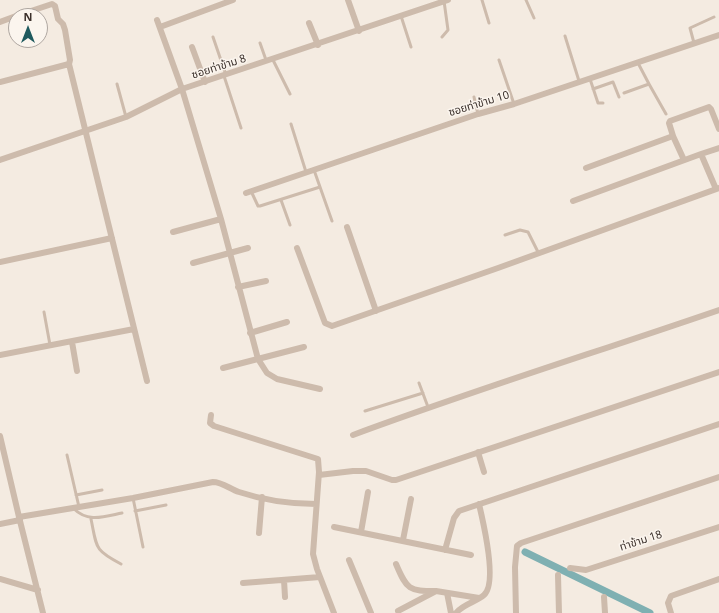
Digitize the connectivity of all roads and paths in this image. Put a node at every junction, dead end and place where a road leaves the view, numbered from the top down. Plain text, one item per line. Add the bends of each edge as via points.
1 (233, 0) edge
2 (348, 0) edge
3 (482, 0) edge
4 (526, 0) edge
5 (446, 1) edge
6 (38, 8) edge
7 (401, 16) junction
8 (714, 17) dead end
9 (534, 18) dead end
10 (157, 20) dead end
11 (309, 22) dead end
12 (489, 23) dead end
13 (160, 27) junction
14 (359, 31) junction
15 (719, 35) edge
16 (565, 36) dead end
17 (213, 37) dead end
18 (442, 37) dead end
19 (260, 43) dead end
20 (694, 44) junction
21 (318, 45) junction
22 (192, 47) dead end
23 (411, 47) dead end
24 (273, 60) junction
25 (499, 60) dead end
26 (266, 62) junction
27 (638, 62) junction
28 (69, 64) junction
29 (225, 76) junction
30 (590, 79) junction
31 (0, 82) edge
32 (206, 82) junction
33 (579, 82) junction
34 (117, 84) dead end
35 (649, 84) junction
36 (182, 89) junction
37 (593, 89) junction
38 (624, 93) dead end
39 (290, 94) dead end
40 (474, 97) dead end
41 (619, 97) dead end
42 (603, 103) dead end
43 (514, 104) junction
44 (478, 114) junction
45 (666, 114) dead end
46 (126, 117) junction
47 (718, 122) edge
48 (291, 124) dead end
49 (241, 128) dead end
50 (719, 129) edge
51 (86, 131) junction
52 (673, 136) junction
53 (719, 148) edge
54 (702, 154) junction
55 (0, 160) edge
56 (684, 160) junction
57 (586, 168) dead end
58 (314, 170) junction
59 (306, 172) junction
60 (320, 187) junction
61 (717, 188) edge
62 (248, 192) joint
63 (281, 200) junction
64 (573, 201) dead end
65 (221, 219) junction
66 (332, 221) dead end
67 (290, 225) dead end
68 (347, 227) dead end
69 (174, 232) dead end
70 (505, 235) dead end
71 (112, 238) junction
72 (248, 248) dead end
73 (297, 248) dead end
74 (538, 252) junction
75 (229, 253) junction
76 (0, 262) edge
77 (193, 263) dead end
78 (266, 281) dead end
79 (238, 288) junction
80 (376, 310) junction
81 (719, 310) edge
82 (44, 312) dead end
83 (287, 322) dead end
84 (134, 329) junction
85 (250, 333) junction
86 (72, 342) junction
87 (50, 345) junction
88 (304, 347) dead end
89 (0, 355) edge
90 (258, 359) junction
91 (223, 368) dead end
92 (76, 371) dead end
93 (719, 372) edge
94 (147, 381) dead end
95 (420, 383) dead end
96 (320, 389) dead end
97 (423, 393) junction
98 (428, 407) junction
99 (365, 411) dead end
100 (211, 415) dead end
101 (719, 424) edge
102 (353, 435) dead end
103 (0, 436) edge
104 (478, 452) junction
105 (67, 455) dead end
106 (484, 472) dead end
107 (319, 476) junction
108 (719, 477) edge
109 (102, 490) dead end
110 (368, 492) dead end
111 (76, 495) junction
112 (262, 497) junction
113 (133, 498) junction
114 (411, 499) dead end
115 (316, 504) junction
116 (479, 504) junction
117 (166, 505) dead end
118 (76, 508) junction
119 (136, 511) junction
120 (122, 513) dead end
121 (20, 518) junction
122 (91, 519) junction
123 (0, 524) edge
124 (334, 527) dead end
125 (719, 527) edge
126 (361, 532) junction
127 (260, 533) dead end
128 (403, 540) junction
129 (143, 547) dead end
130 (445, 550) junction
131 (471, 555) dead end
132 (349, 560) dead end
133 (122, 564) dead end
134 (396, 564) dead end
135 (570, 568) dead end
136 (558, 575) dead end
137 (320, 577) junction
138 (0, 579) edge
139 (719, 579) edge
140 (284, 580) junction
141 (243, 583) dead end
142 (38, 590) junction
143 (436, 592) junction
144 (447, 593) junction
145 (286, 597) dead end
146 (604, 597) dead end
147 (479, 598) junction
148 (398, 611) dead end
149 (43, 613) edge
150 (334, 613) edge
151 (371, 613) edge
152 (451, 613) edge
153 (456, 613) edge
154 (516, 613) edge
155 (559, 613) edge
156 (605, 613) edge
157 (671, 613) edge

1 - 13 street
2 - 14 street
3 - 12 lane
4 - 9 lane
5 - 7 street, ซอยท่าข้าม 8
5 - 18 lane via 448,30
6 - 28 street via 52,4 55,6 65,30
7 - 14 street, ซอยท่าข้าม 8
7 - 23 lane
8 - 20 lane via 690,28
10 - 13 street
11 - 21 street
13 - 36 street
14 - 21 street, ซอยท่าข้าม 8
15 - 20 street, ซอยท่าข้าม 10
16 - 33 lane
17 - 29 lane
19 - 26 lane
20 - 27 street, ซอยท่าข้าม 10
21 - 24 street, ซอยท่าข้าม 8
22 - 32 street
24 - 26 street, ซอยท่าข้าม 8
24 - 39 lane
25 - 43 lane
26 - 29 street, ซอยท่าข้าม 8
27 - 30 street, ซอยท่าข้าม 10
27 - 35 lane
28 - 31 street
28 - 51 street
29 - 32 street, ซอยท่าข้าม 8
29 - 49 lane
30 - 33 street, ซอยท่าข้าม 10
30 - 37 lane
32 - 36 street, ซอยท่าข้าม 8
33 - 43 street, ซอยท่าข้าม 10
34 - 46 lane
35 - 38 lane
35 - 45 lane
36 - 46 street, ซอยท่าข้าม 8
36 - 65 street
37 - 41 lane via 613,82
37 - 42 lane via 598,103
40 - 44 lane
43 - 44 street, ซอยท่าข้าม 10
44 - 58 street, ซอยท่าข้าม 10
46 - 51 street, ซอยท่าข้าม 8
47 - 50 street
47 - 52 street via 709,107 670,121
48 - 59 lane
51 - 55 street, ซอยท่าข้าม 8
51 - 71 street
52 - 56 street
52 - 57 street
53 - 54 street
54 - 56 street
54 - 61 street
56 - 64 street
58 - 59 street, ซอยท่าข้าม 10
58 - 60 lane
59 - 62 street, ซอยท่าข้าม 10
60 - 63 lane
60 - 66 lane
61 - 74 street
62 - 63 lane via 260,206
63 - 67 lane
65 - 69 street
65 - 75 street
68 - 80 street
70 - 74 lane via 520,230 528,232
71 - 76 street
71 - 84 street
72 - 75 street
73 - 80 street via 326,325 332,326
74 - 80 street
75 - 77 street
75 - 79 street
78 - 79 street
79 - 85 street
81 - 98 street
82 - 87 lane
83 - 85 street
84 - 86 street
84 - 94 street
85 - 90 street
86 - 87 street
86 - 92 street
87 - 89 street
88 - 90 street
90 - 91 street
90 - 96 street via 271,376
93 - 104 street
95 - 97 lane
97 - 98 lane
97 - 99 lane
98 - 102 street
100 - 107 street via 210,423 214,426 318,460
101 - 116 street
103 - 121 street
104 - 106 street
104 - 107 street via 396,480 366,471
105 - 111 lane
107 - 115 street
108 - 154 street via 521,543 517,546 515,567
109 - 111 lane
110 - 126 street
111 - 118 lane
112 - 113 street via 213,482
112 - 115 street
112 - 127 street
113 - 118 street
113 - 119 lane
114 - 128 street
115 - 137 street via 313,554
116 - 130 street via 456,514
116 - 147 street via 489,554 488,589 484,596
117 - 119 lane
118 - 121 street
118 - 122 lane via 78,514
119 - 129 lane
120 - 122 lane
121 - 123 street
121 - 142 street
122 - 133 lane via 99,550
124 - 126 street
125 - 135 street, ท่าข้าม 18 via 586,570
126 - 128 street
128 - 130 street
130 - 131 street
132 - 151 street
134 - 143 street via 403,581 410,589 418,592
136 - 155 street
137 - 140 street
137 - 150 street
138 - 142 street
139 - 157 street via 671,596 668,603
140 - 141 street
140 - 145 street
142 - 149 street
143 - 144 street
143 - 148 street
144 - 147 street
144 - 152 street
146 - 156 street
147 - 153 street

